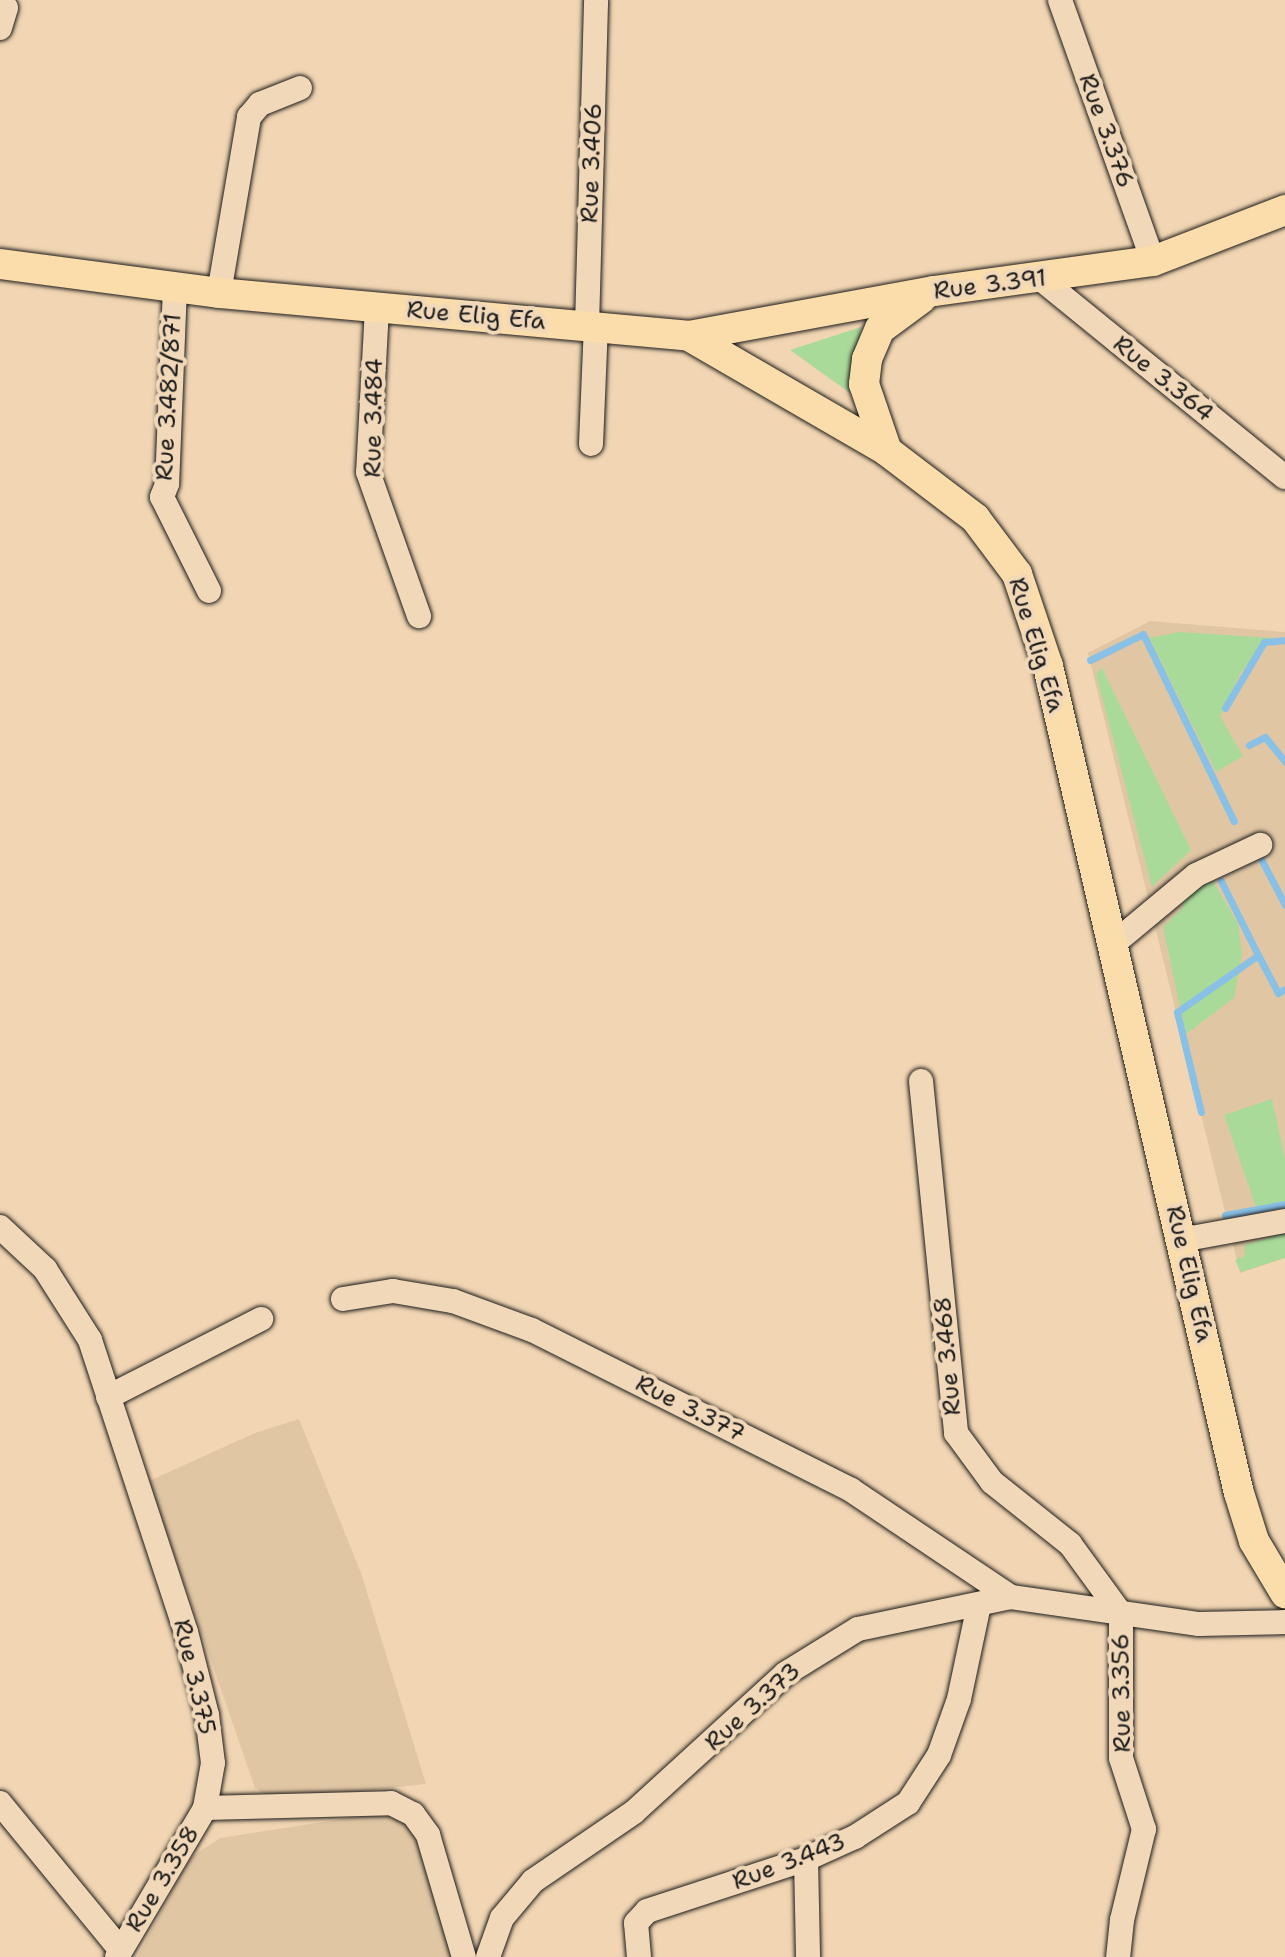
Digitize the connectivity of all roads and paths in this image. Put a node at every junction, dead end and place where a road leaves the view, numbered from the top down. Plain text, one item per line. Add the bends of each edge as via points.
1 (596, 0) edge
2 (1060, 0) edge
3 (0, 2) edge
4 (0, 28) edge
5 (300, 88) dead end
6 (1285, 210) edge
7 (1153, 261) junction
8 (0, 264) edge
9 (1041, 279) junction
10 (175, 287) junction
11 (934, 291) junction
12 (219, 293) junction
13 (377, 308) junction
14 (591, 326) junction
15 (689, 336) junction
16 (591, 444) dead end
17 (887, 451) junction
18 (1285, 477) edge
19 (209, 591) dead end
20 (419, 616) dead end
21 (1260, 845) dead end
22 (1112, 945) junction
23 (921, 1081) dead end
24 (1285, 1221) edge
25 (0, 1227) edge
26 (1181, 1240) junction
27 (343, 1299) dead end
28 (261, 1319) dead end
29 (108, 1397) junction
30 (1285, 1593) edge
31 (1011, 1597) junction
32 (979, 1605) junction
33 (1121, 1614) junction
34 (1285, 1622) edge
35 (0, 1803) edge
36 (205, 1808) junction
37 (806, 1859) junction
38 (119, 1953) edge
39 (464, 1957) edge
40 (488, 1957) edge
41 (639, 1957) edge
42 (808, 1957) edge
43 (1118, 1957) edge

1 - 14 street, Rue 3.406
2 - 7 street, Rue 3.376
3 - 4 street via 6,8
5 - 12 street via 260,104 249,117
6 - 7 main road, Rue 3.391
7 - 9 main road, Rue 3.391
8 - 10 main road, Rue Elig Efa
9 - 11 main road, Rue 3.391
9 - 18 street, Rue 3.364
10 - 12 main road, Rue Elig Efa
10 - 19 street, Rue 3.482/871 via 167,484 162,497
11 - 15 main road, Rue 3.391
11 - 17 main road via 880,329 867,359 864,384
12 - 13 main road, Rue Elig Efa
13 - 14 main road, Rue Elig Efa
13 - 20 street, Rue 3.484 via 368,472
14 - 15 main road, Rue Elig Efa
14 - 16 street, Rue 3.406
15 - 17 main road, Rue Elig Efa
17 - 22 main road, Rue Elig Efa via 975,518 1017,574 1048,666
21 - 22 street via 1196,875
22 - 26 main road, Rue Elig Efa
23 - 33 street, Rue 3.468 via 956,1433 992,1482 1070,1544
24 - 26 street
25 - 29 street, Rue 3.375 via 45,1269 83,1329
26 - 30 main road, Rue Elig Efa via 1239,1493 1254,1541
27 - 31 street, Rue 3.377 via 393,1291 453,1301 532,1330 851,1490
28 - 29 street
29 - 36 street, Rue 3.375 via 186,1632 207,1715 213,1763
31 - 32 street, Rue 3.373
31 - 33 street, Rue 3.373
32 - 37 street, Rue 3.443 via 939,1755 908,1803 855,1837
32 - 40 street, Rue 3.373 via 858,1629 785,1674 634,1812 553,1864 524,1890 502,1918
33 - 34 street, Rue 3.373 via 1199,1624
33 - 43 street, Rue 3.356 via 1121,1758 1144,1829
35 - 38 street, Rue 3.358
36 - 38 street, Rue 3.358
36 - 39 street via 391,1803 413,1814 428,1835
37 - 41 street, Rue 3.443 via 647,1911 636,1923
37 - 42 street

